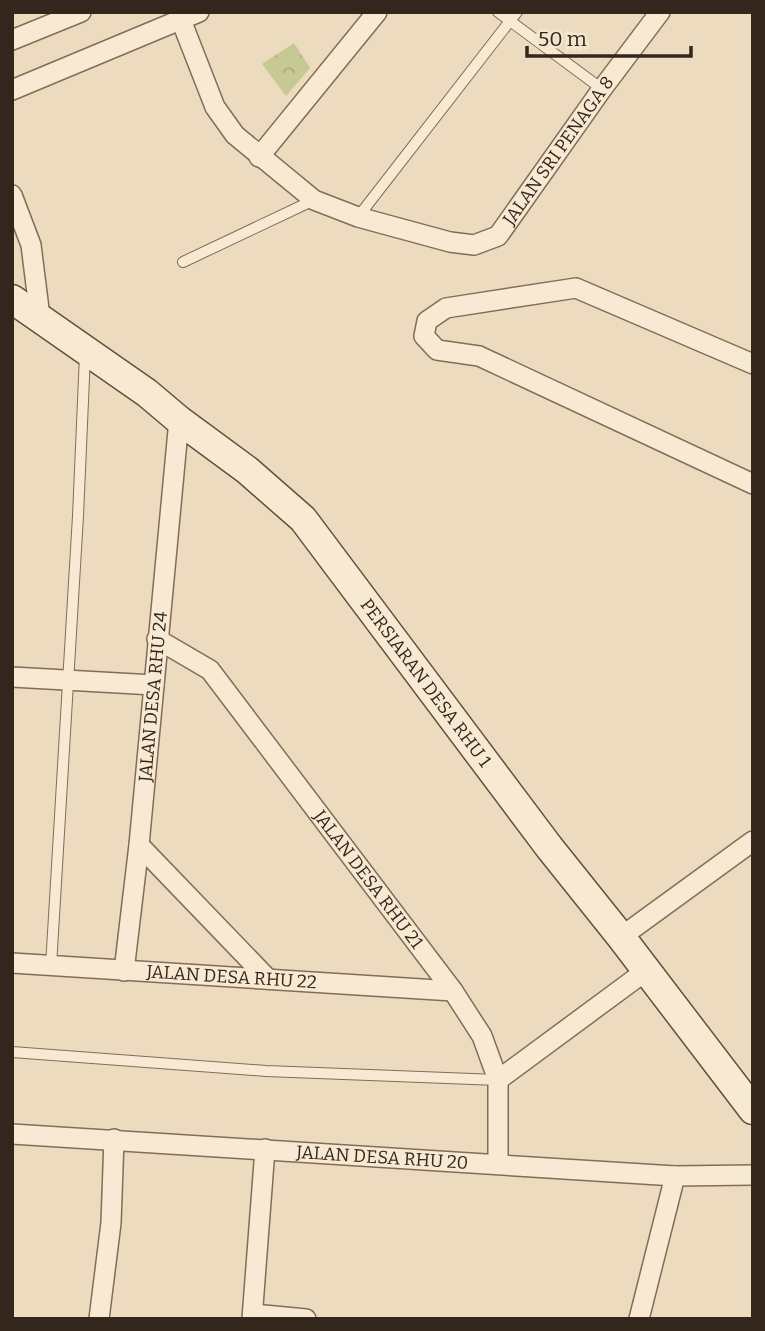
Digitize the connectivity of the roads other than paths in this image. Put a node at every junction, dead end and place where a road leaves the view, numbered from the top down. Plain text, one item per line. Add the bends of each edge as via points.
1 (81, 12) edge
2 (377, 12) edge
3 (498, 12) edge
4 (517, 12) edge
5 (660, 12) edge
6 (190, 16) edge
7 (510, 22) junction
8 (12, 41) edge
9 (602, 89) junction
10 (12, 90) edge
11 (260, 158) junction
12 (12, 195) edge
13 (314, 200) junction
14 (358, 217) junction
15 (183, 262) dead end
16 (12, 299) edge
17 (40, 317) junction
18 (85, 348) junction
19 (753, 365) edge
20 (178, 420) junction
21 (753, 484) edge
22 (157, 639) junction
23 (12, 677) edge
24 (66, 679) junction
25 (154, 685) junction
26 (753, 841) edge
27 (139, 845) junction
28 (621, 937) junction
29 (12, 963) edge
30 (51, 966) junction
31 (647, 970) junction
32 (124, 971) junction
33 (268, 979) junction
34 (453, 990) junction
35 (12, 1052) edge
36 (498, 1080) junction
37 (753, 1110) edge
38 (12, 1134) edge
39 (114, 1139) junction
40 (265, 1149) junction
41 (498, 1164) junction
42 (675, 1175) junction
43 (753, 1175) edge
44 (252, 1316) edge
45 (99, 1319) edge
46 (306, 1319) edge
47 (639, 1319) edge

1 - 8 street
2 - 11 street
3 - 7 lane
4 - 7 lane
5 - 9 street, JALAN SRI PENAGA 8
6 - 10 street
6 - 11 street via 215,107 235,135
7 - 9 lane
7 - 14 lane
9 - 14 street, JALAN SRI PENAGA 8 via 498,236 474,245 450,242
11 - 13 street
12 - 17 street via 31,245
13 - 14 street
13 - 15 lane
16 - 17 street, PERSIARAN DESA RHU 1
17 - 18 street, PERSIARAN DESA RHU 1
18 - 20 street, PERSIARAN DESA RHU 1
18 - 24 lane
19 - 21 street via 576,288 446,308 427,321 424,335 437,350 479,355
20 - 22 street, JALAN DESA RHU 24
20 - 28 street, PERSIARAN DESA RHU 1 via 247,470 303,519
22 - 25 street, JALAN DESA RHU 24
22 - 34 street, JALAN DESA RHU 21 via 210,670
23 - 24 street
24 - 25 street
24 - 30 lane
25 - 27 street, JALAN DESA RHU 24
26 - 28 street
27 - 32 street, JALAN DESA RHU 24
27 - 33 street
28 - 31 street, PERSIARAN DESA RHU 1
29 - 30 street, JALAN DESA RHU 22
30 - 32 street, JALAN DESA RHU 22
31 - 36 street
31 - 37 street, PERSIARAN DESA RHU 1
32 - 33 street, JALAN DESA RHU 22
33 - 34 street, JALAN DESA RHU 22
34 - 36 street, JALAN DESA RHU 21 via 482,1036
35 - 36 lane via 266,1072
36 - 41 street, JALAN DESA RHU 21
38 - 39 street, JALAN DESA RHU 20
39 - 40 street, JALAN DESA RHU 20
39 - 45 street via 111,1223
40 - 41 street, JALAN DESA RHU 20
40 - 44 street
41 - 42 street, JALAN DESA RHU 20
42 - 43 street, JALAN DESA RHU 20
42 - 47 street
44 - 46 street

